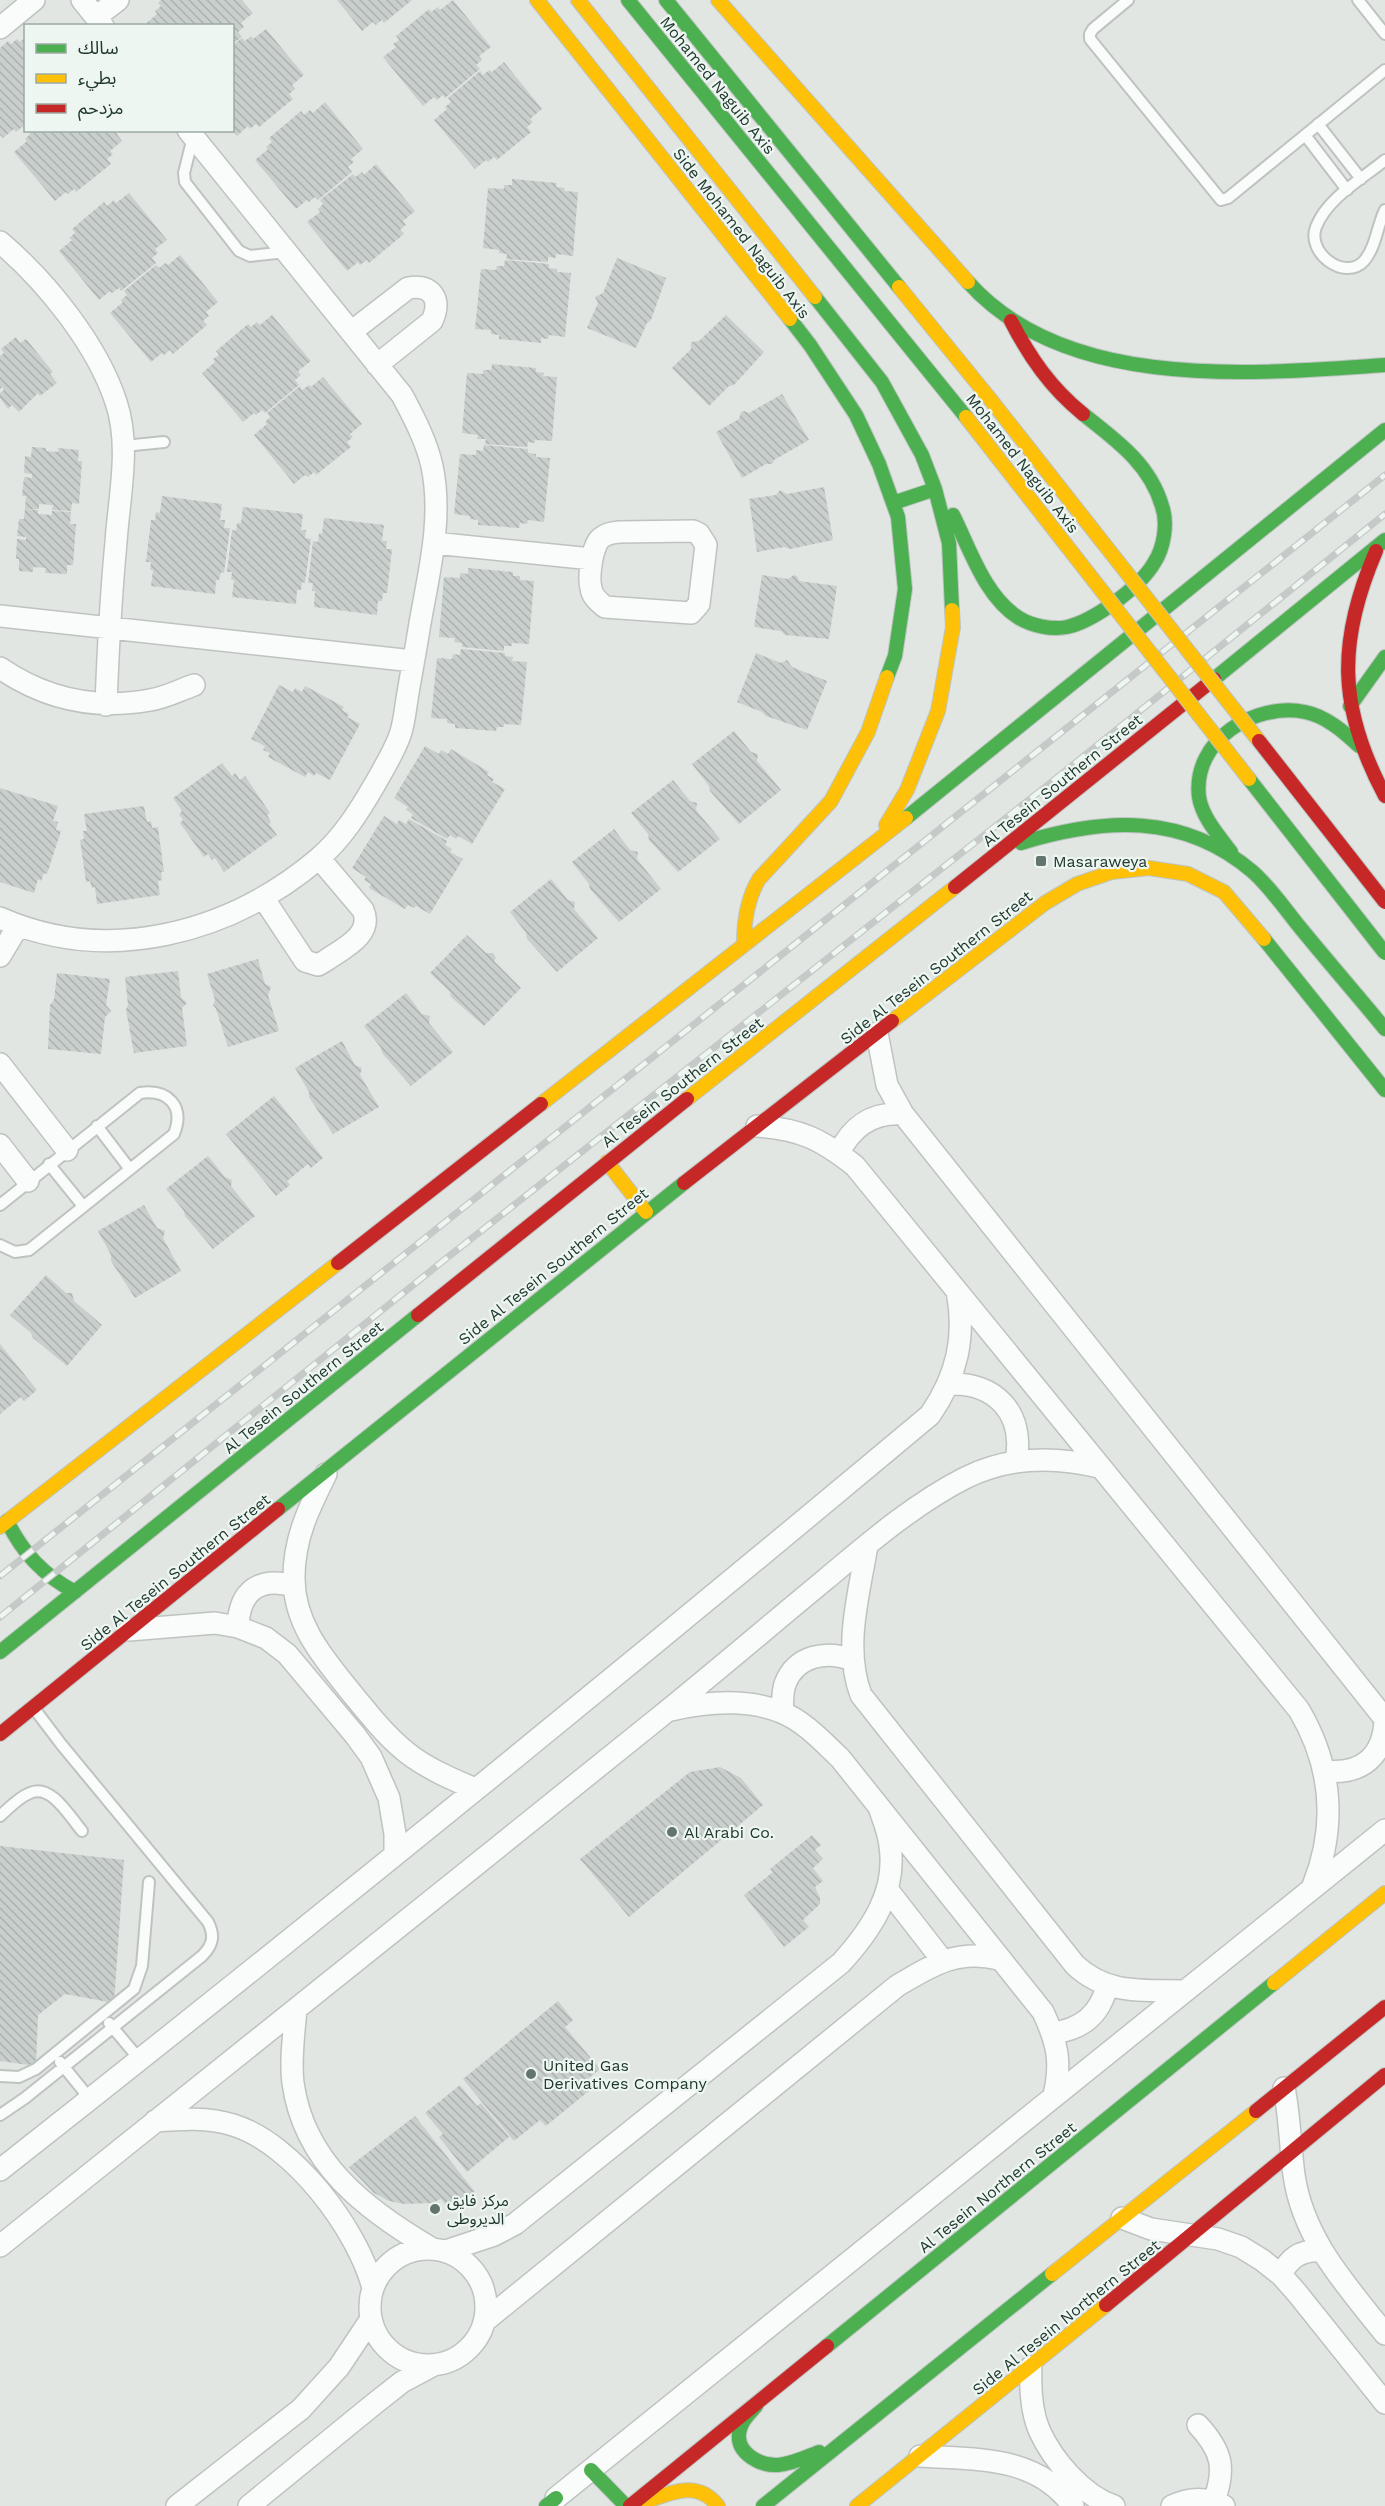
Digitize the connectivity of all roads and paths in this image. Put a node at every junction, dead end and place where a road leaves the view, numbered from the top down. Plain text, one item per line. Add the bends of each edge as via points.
1 (34, 0) edge
2 (82, 0) edge
3 (118, 0) edge
4 (537, 0) edge
5 (578, 0) edge
6 (628, 0) edge
7 (666, 0) edge
8 (718, 0) edge
9 (1128, 0) edge
10 (1358, 0) edge
11 (99, 21) edge
12 (0, 28) edge
13 (1385, 34) edge
14 (1385, 70) edge
15 (1318, 124) junction
16 (190, 134) edge
17 (1305, 135) junction
18 (1385, 160) edge
19 (1361, 179) junction
20 (1347, 190) junction
21 (1385, 210) edge
22 (0, 242) edge
23 (286, 252) junction
24 (1011, 321) junction
25 (351, 332) junction
26 (377, 365) junction
27 (1385, 365) edge
28 (1385, 430) edge
29 (164, 442) dead end
30 (124, 446) junction
31 (935, 489) junction
32 (893, 503) junction
33 (434, 543) junction
34 (1382, 543) edge
35 (592, 559) junction
36 (0, 616) edge
37 (109, 627) junction
38 (1385, 657) edge
39 (413, 661) junction
40 (0, 668) edge
41 (194, 685) dead end
42 (106, 705) junction
43 (1350, 706) junction
44 (1359, 746) junction
45 (1385, 796) edge
46 (876, 842) junction
47 (1003, 849) junction
48 (1235, 857) junction
49 (319, 858) junction
50 (264, 899) junction
51 (1385, 902) edge
52 (9, 922) edge
53 (744, 943) junction
54 (1385, 953) edge
55 (0, 956) edge
56 (1385, 1029) edge
57 (876, 1033) junction
58 (0, 1064) edge
59 (1385, 1090) edge
60 (903, 1114) junction
61 (97, 1126) junction
62 (757, 1126) junction
63 (0, 1145) edge
64 (68, 1150) junction
65 (839, 1153) junction
66 (607, 1162) junction
67 (49, 1164) junction
68 (129, 1168) junction
69 (28, 1181) junction
70 (0, 1205) edge
71 (83, 1206) junction
72 (646, 1212) junction
73 (0, 1245) edge
74 (957, 1291) junction
75 (949, 1384) junction
76 (1016, 1461) junction
77 (1099, 1467) junction
78 (329, 1468) junction
79 (4, 1524) edge
80 (867, 1545) junction
81 (294, 1586) junction
82 (75, 1592) junction
83 (238, 1627) junction
84 (129, 1630) junction
85 (0, 1652) edge
86 (852, 1660) junction
87 (33, 1707) junction
88 (667, 1711) junction
89 (782, 1712) junction
90 (0, 1734) edge
91 (1325, 1771) junction
92 (475, 1789) junction
93 (880, 1810) junction
94 (0, 1815) edge
95 (1385, 1830) edge
96 (82, 1831) dead end
97 (394, 1854) junction
98 (149, 1882) dead end
99 (1312, 1888) junction
100 (887, 1889) junction
101 (1385, 1893) edge
102 (999, 1959) junction
103 (943, 1961) junction
104 (1107, 1986) junction
105 (1184, 1991) junction
106 (1385, 2007) edge
107 (296, 2010) junction
108 (104, 2015) junction
109 (113, 2027) junction
110 (1052, 2033) junction
111 (54, 2055) junction
112 (140, 2060) junction
113 (64, 2067) junction
114 (1385, 2075) edge
115 (0, 2076) edge
116 (1284, 2088) junction
117 (1054, 2095) junction
118 (90, 2099) junction
119 (0, 2115) edge
120 (155, 2121) junction
121 (1293, 2150) junction
122 (0, 2170) edge
123 (1122, 2218) junction
124 (1194, 2234) junction
125 (0, 2246) edge
126 (438, 2249) junction
127 (1322, 2251) junction
128 (1281, 2275) junction
129 (373, 2288) junction
130 (371, 2319) junction
131 (486, 2320) junction
132 (1385, 2334) edge
133 (432, 2366) junction
134 (1031, 2367) junction
135 (760, 2400) junction
136 (1385, 2403) edge
137 (1198, 2425) dead end
138 (836, 2447) junction
139 (920, 2456) junction
140 (591, 2470) junction
141 (1054, 2472) junction
142 (551, 2502) edge
143 (1101, 2504) edge
144 (1219, 2504) edge
145 (177, 2506) edge
146 (249, 2506) edge
147 (630, 2506) edge
148 (718, 2506) edge
149 (763, 2506) edge
150 (857, 2506) edge
151 (1073, 2506) edge
152 (1172, 2506) edge

1 - 12 street
2 - 11 street
3 - 11 street
4 - 32 main road, Side Mohamed Naguib Axis via 810,345 856,415
5 - 31 main road via 882,382 922,455
6 - 54 main road, Mohamed Naguib Axis, bridge via 966,417
7 - 51 main road, Mohamed Naguib Axis, bridge via 990,399
8 - 24 main road via 980,296
9 - 17 lane via 1094,29 1090,39 1217,198 1228,198
10 - 13 lane
14 - 15 lane
15 - 17 lane
15 - 19 lane
16 - 23 street
16 - 23 lane via 184,173 189,190 244,254
17 - 20 lane
18 - 19 lane
19 - 20 lane
20 - 21 lane via 1331,203 1314,230 1316,248 1328,263 1347,268 1362,262 1372,248
22 - 30 street via 47,288 74,323 117,402
23 - 25 street
24 - 27 main road via 1044,337 1114,360 1186,372 1256,373
24 - 31 main road via 1030,358 1053,387 1137,457 1154,481 1164,510 1163,540 1153,567 1099,614 1066,628 1030,624 994,592
25 - 26 street
25 - 26 street via 408,288 419,286 429,290 436,299 432,321
26 - 33 street via 402,395 429,457 436,504
28 - 46 main road
29 - 30 lane
30 - 37 street
31 - 32 main road
31 - 46 main road via 949,543 953,627 938,711 907,790
32 - 53 main road via 905,589 895,657 868,732 831,801 752,890 745,912
33 - 35 street
33 - 39 street
34 - 43 main road via 1360,588 1350,629
34 - 47 main road, Al Tesein Southern Street
35 - 35 street via 590,588 605,607 685,614 699,604 706,545 693,531 609,533 593,547
36 - 37 street
37 - 39 street
37 - 42 street
38 - 43 main road
39 - 49 street via 400,735 357,815
40 - 42 street via 22,683 64,699
41 - 42 street via 152,700
43 - 44 main road
44 - 45 main road
44 - 48 main road via 1335,724 1305,712 1274,709 1248,718 1225,733 1207,754 1199,775 1199,798
46 - 53 main road
47 - 48 main road via 1053,832 1122,823 1162,826 1200,838
47 - 66 main road, Al Tesein Southern Street
48 - 56 main road via 1271,891
49 - 50 street
49 - 50 street via 363,910 366,919 361,935 325,961 311,964 305,961
50 - 52 street via 218,921 169,935 118,940 68,938
52 - 55 street
53 - 79 main road
57 - 59 main road, Side Al Tesein Southern Street via 1045,903 1077,884 1112,872 1149,867 1188,874 1224,892
57 - 60 street via 887,1084
57 - 62 main road, Side Al Tesein Southern Street
58 - 64 street
60 - 65 street via 880,1115 859,1125
60 - 91 street via 1385,1719 1381,1745 1363,1765 1351,1770
61 - 64 lane
61 - 68 lane
61 - 68 lane via 140,1093 164,1094 172,1102 178,1123 174,1134
62 - 65 street via 785,1128
62 - 72 main road, Side Al Tesein Southern Street
63 - 69 street
64 - 67 lane
65 - 74 street via 855,1166
66 - 72 main road
66 - 82 main road, Al Tesein Southern Street
67 - 69 lane
67 - 71 lane
68 - 71 lane
69 - 70 lane
71 - 73 lane via 29,1250 15,1252
72 - 78 main road, Side Al Tesein Southern Street
74 - 75 street via 962,1330
74 - 77 street
75 - 76 street via 979,1388 1004,1404 1016,1425
75 - 92 street via 930,1414
76 - 77 street via 1058,1459
76 - 80 street via 966,1477
77 - 91 street via 1299,1710 1315,1739
78 - 81 street via 302,1525 295,1552
78 - 84 main road, Side Al Tesein Southern Street
79 - 82 main road via 28,1557
80 - 86 street
80 - 88 street
81 - 83 street via 278,1581 261,1584 247,1594 238,1610
81 - 92 street via 307,1631 320,1655 383,1732 431,1769
82 - 85 main road, Al Tesein Southern Street
83 - 84 street via 215,1623
83 - 97 street via 266,1638 287,1654 371,1756 389,1798
84 - 87 main road, Side Al Tesein Southern Street
86 - 89 street via 826,1654 800,1663 785,1685
86 - 104 street via 861,1695 1075,1965
87 - 90 main road, Side Al Tesein Southern Street
87 - 109 lane via 213,1930 209,1949
88 - 89 street via 704,1703 742,1704
88 - 107 street
89 - 93 street via 840,1758
91 - 99 street via 1328,1830
92 - 97 street
93 - 100 street via 890,1845
93 - 102 street
94 - 96 lane via 27,1794 40,1791 52,1796
95 - 99 street
97 - 112 street
98 - 108 lane via 140,1978 126,1998
99 - 105 street
100 - 103 street
100 - 126 street via 865,1937 841,1963 515,2224 494,2235
101 - 135 main road, Al Tesein Northern Street
102 - 103 street via 978,1954
102 - 110 street via 1043,2012
103 - 131 street via 897,1986
104 - 105 street
104 - 110 street via 1099,2007 1084,2023
105 - 117 street
106 - 116 main road
107 - 120 street
107 - 126 street via 293,2084 298,2107 317,2151 361,2201 394,2226
108 - 109 lane
108 - 111 lane
109 - 112 lane
109 - 113 lane
110 - 117 street via 1059,2061
111 - 113 lane
111 - 115 lane via 28,2074
112 - 118 street
113 - 118 lane
113 - 119 lane
114 - 121 main road, Side Al Tesein Northern Street
116 - 121 street
116 - 123 main road
117 - 140 street
118 - 122 street
120 - 125 street
120 - 129 street via 208,2120 233,2125 279,2149 339,2217 360,2252
121 - 124 main road, Side Al Tesein Northern Street
121 - 127 street via 1299,2195
123 - 124 street via 1151,2229
123 - 138 main road
124 - 128 street via 1241,2247
124 - 134 main road, Side Al Tesein Northern Street
126 - 129 street via 412,2250 395,2259 381,2272
126 - 131 street via 465,2261 480,2277 487,2298
127 - 128 street via 1297,2255
127 - 132 street
128 - 136 street
129 - 130 street
130 - 133 street via 386,2348 415,2364
130 - 145 street via 339,2367 301,2409
131 - 133 street via 479,2338 466,2352
133 - 146 street via 402,2382
134 - 139 main road, Side Al Tesein Northern Street
134 - 141 street via 1030,2388 1039,2430
135 - 138 main road via 741,2425 738,2439 754,2460 766,2465 780,2464
135 - 147 main road, Al Tesein Northern Street
137 - 144 street via 1213,2441 1221,2460
138 - 149 main road
139 - 141 street via 1003,2462
139 - 150 main road, Side Al Tesein Northern Street
140 - 142 street
140 - 147 main road
141 - 143 street
141 - 151 street
144 - 152 street via 1200,2499
147 - 148 main road via 684,2489 701,2491

